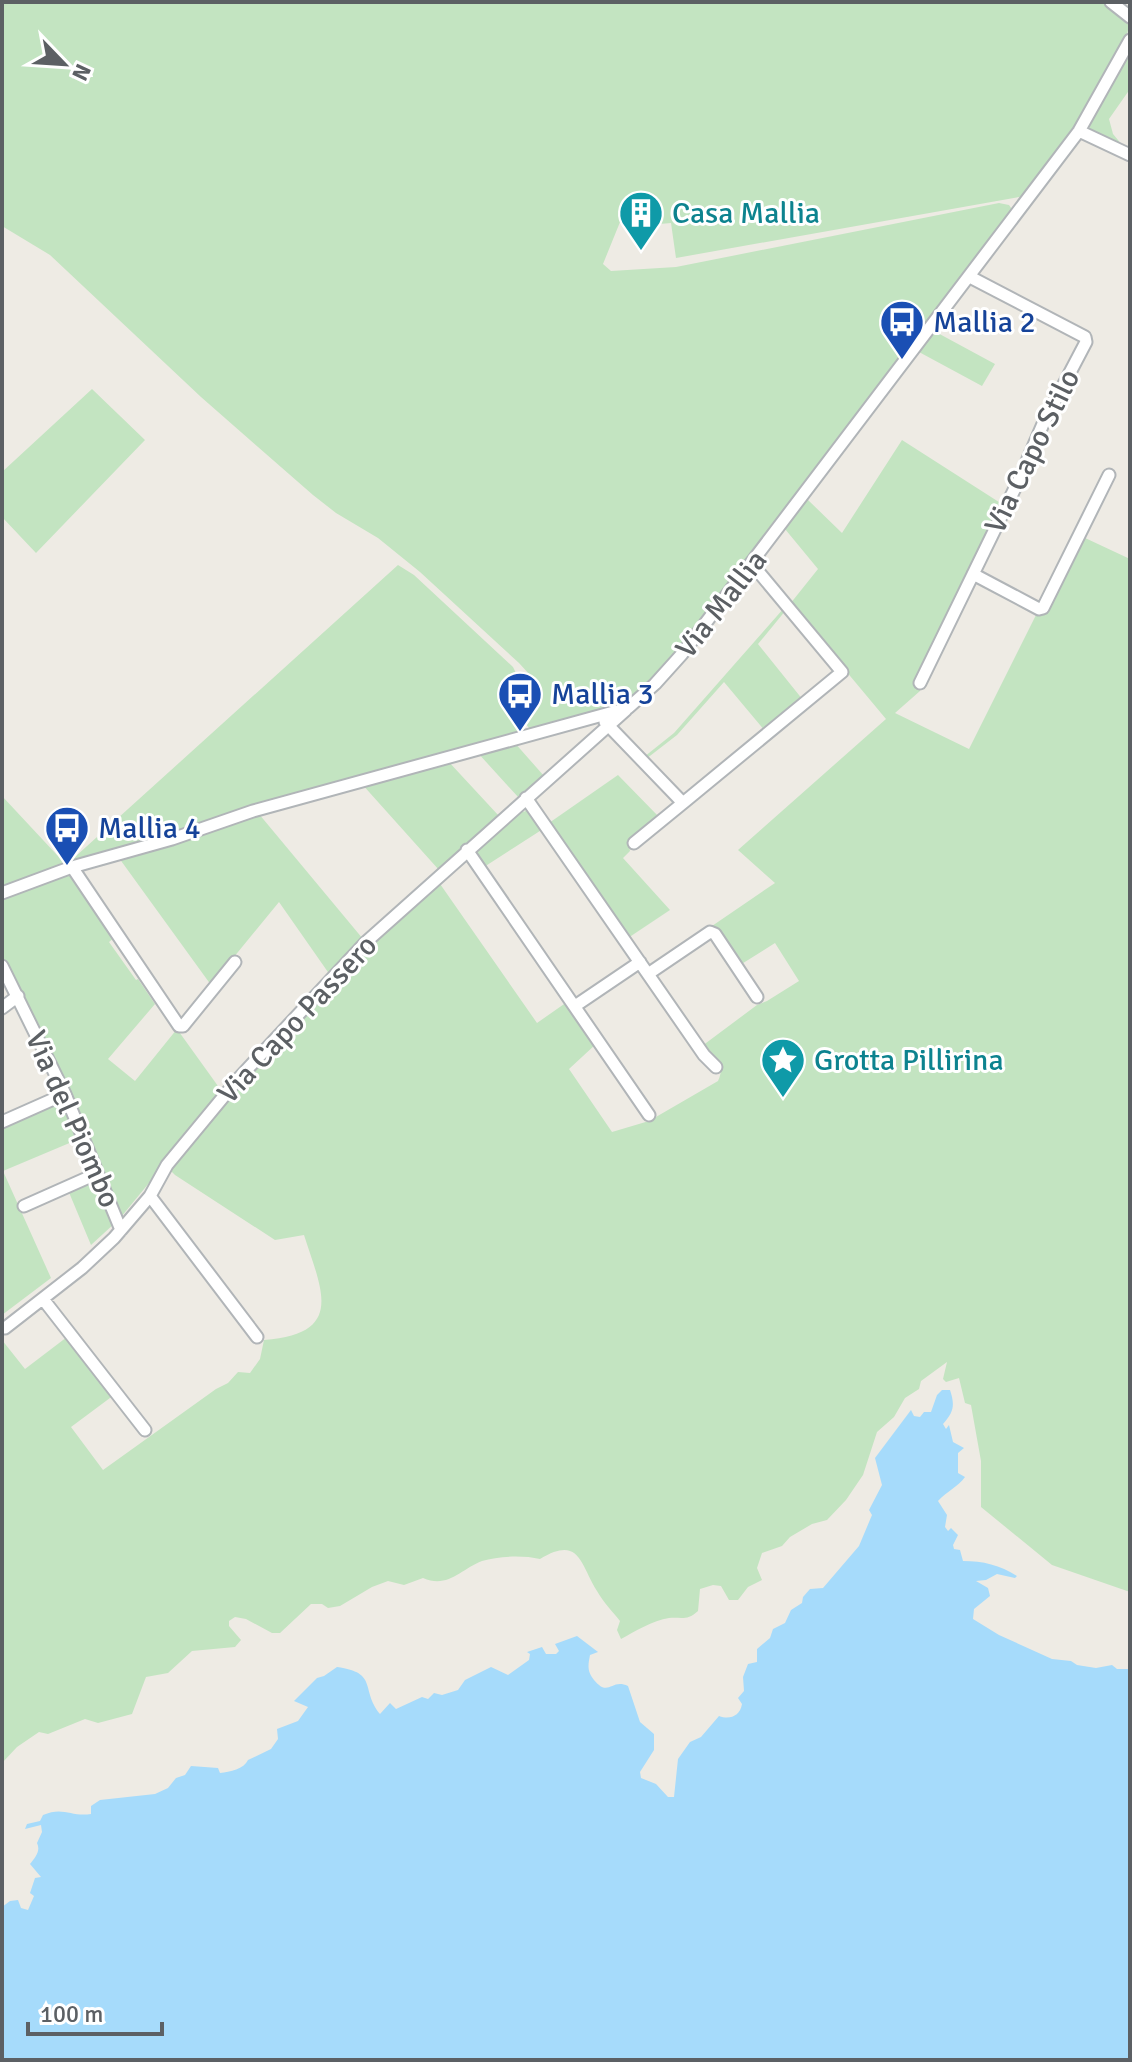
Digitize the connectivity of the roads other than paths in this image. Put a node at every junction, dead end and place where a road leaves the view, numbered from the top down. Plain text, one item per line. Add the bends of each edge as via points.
1 (1111, 2) edge
2 (1130, 17) edge
3 (1130, 40) edge
4 (1079, 131) junction
5 (1130, 155) edge
6 (970, 277) junction
7 (1109, 475) dead end
8 (752, 564) junction
9 (973, 574) junction
10 (920, 683) dead end
11 (628, 708) junction
12 (598, 716) junction
13 (609, 726) junction
14 (526, 798) junction
15 (683, 803) junction
16 (634, 843) dead end
17 (467, 850) junction
18 (72, 867) junction
19 (2, 893) edge
20 (235, 962) dead end
21 (640, 962) junction
22 (2, 966) edge
23 (648, 974) junction
24 (18, 996) junction
25 (757, 997) dead end
26 (575, 1006) junction
27 (2, 1008) edge
28 (716, 1067) dead end
29 (65, 1094) junction
30 (649, 1115) dead end
31 (2, 1122) edge
32 (96, 1174) junction
33 (150, 1196) junction
34 (24, 1206) dead end
35 (121, 1230) junction
36 (43, 1299) junction
37 (5, 1328) dead end
38 (257, 1337) dead end
39 (145, 1430) dead end

1 - 2 street
3 - 4 street, Via Mallia
4 - 5 street
4 - 6 street, Via Mallia
6 - 8 street, Via Mallia
6 - 9 street, Via Capo Stilo via 1086,342
7 - 9 street via 1043,608
8 - 11 street, Via Mallia via 682,654
8 - 15 street via 842,672
9 - 10 street, Via Capo Stilo
11 - 12 street, Via Mallia
11 - 13 street, Via Capo Passero
12 - 13 street
12 - 18 street, Via Mallia via 357,780
13 - 14 street, Via Capo Passero
13 - 15 street
14 - 17 street, Via Capo Passero
14 - 21 street
15 - 16 street
17 - 26 street
17 - 33 street, Via Capo Passero via 366,942 239,1078 167,1165
18 - 19 street, Via Mallia
18 - 20 street via 179,1026
21 - 23 street
21 - 26 street
22 - 24 street, Via del Piombo
23 - 25 street via 710,932
23 - 28 street
24 - 27 street
24 - 29 street, Via del Piombo
26 - 30 street
29 - 31 street
29 - 32 street, Via del Piombo
32 - 34 street
32 - 35 street, Via del Piombo
33 - 35 street, Via Capo Passero
33 - 38 street
35 - 36 street, Via Capo Passero
36 - 37 street, Via Capo Passero
36 - 39 street

